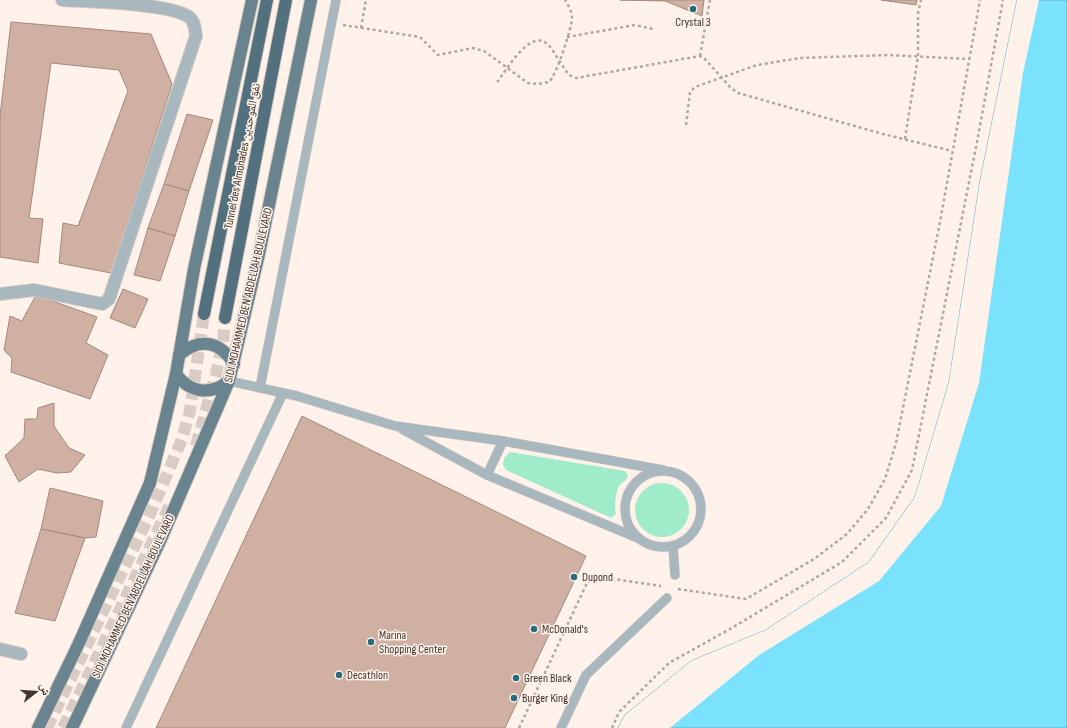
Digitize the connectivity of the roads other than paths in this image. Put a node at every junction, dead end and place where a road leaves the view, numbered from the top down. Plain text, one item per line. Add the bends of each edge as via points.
1 (62, 0) edge
2 (252, 0) edge
3 (267, 0) edge
4 (286, 0) edge
5 (311, 0) edge
6 (336, 0) edge
7 (160, 4) edge
8 (0, 294) edge
9 (204, 314) tunnel mouth
10 (225, 318) tunnel mouth
11 (179, 355) junction
12 (234, 364) junction
13 (176, 374) junction
14 (229, 381) junction
15 (260, 388) junction
16 (284, 393) junction
17 (395, 426) junction
18 (503, 441) junction
19 (663, 470) junction
20 (487, 475) junction
21 (640, 539) junction
22 (672, 546) junction
23 (675, 575) dead end
24 (667, 598) dead end
25 (0, 649) edge
26 (21, 654) dead end
27 (38, 728) edge
28 (72, 728) edge
29 (126, 728) edge
30 (561, 728) edge

1 - 7 street
2 - 11 main road via 194,269
3 - 9 highway, Tunnel des Almohades نفق الموحدين
4 - 10 highway, Tunnel des Almohades نفق الموحدين
5 - 12 main road, SIDI MOHAMMED BEN ABDELLAH BOULEVARD
6 - 15 lane
7 - 8 street via 188,17 194,24 196,36 109,299 102,304 34,290
11 - 12 main road via 193,346 209,344 228,354
11 - 13 main road
12 - 14 main road, SIDI MOHAMMED BEN ABDELLAH BOULEVARD
13 - 14 main road via 190,388 201,391 221,388
13 - 27 main road via 150,483
14 - 15 lane
14 - 28 main road, SIDI MOHAMMED BEN ABDELLAH BOULEVARD via 161,539
15 - 16 lane
16 - 17 lane
16 - 29 lane
17 - 18 lane
17 - 20 lane
18 - 19 lane
18 - 20 lane
19 - 21 lane via 644,476 636,482 626,499 626,518
19 - 22 lane via 682,476 696,490 700,499 700,514 696,528 690,536
20 - 21 lane
21 - 22 lane via 653,545
22 - 23 lane
24 - 30 lane via 586,675
25 - 26 street

